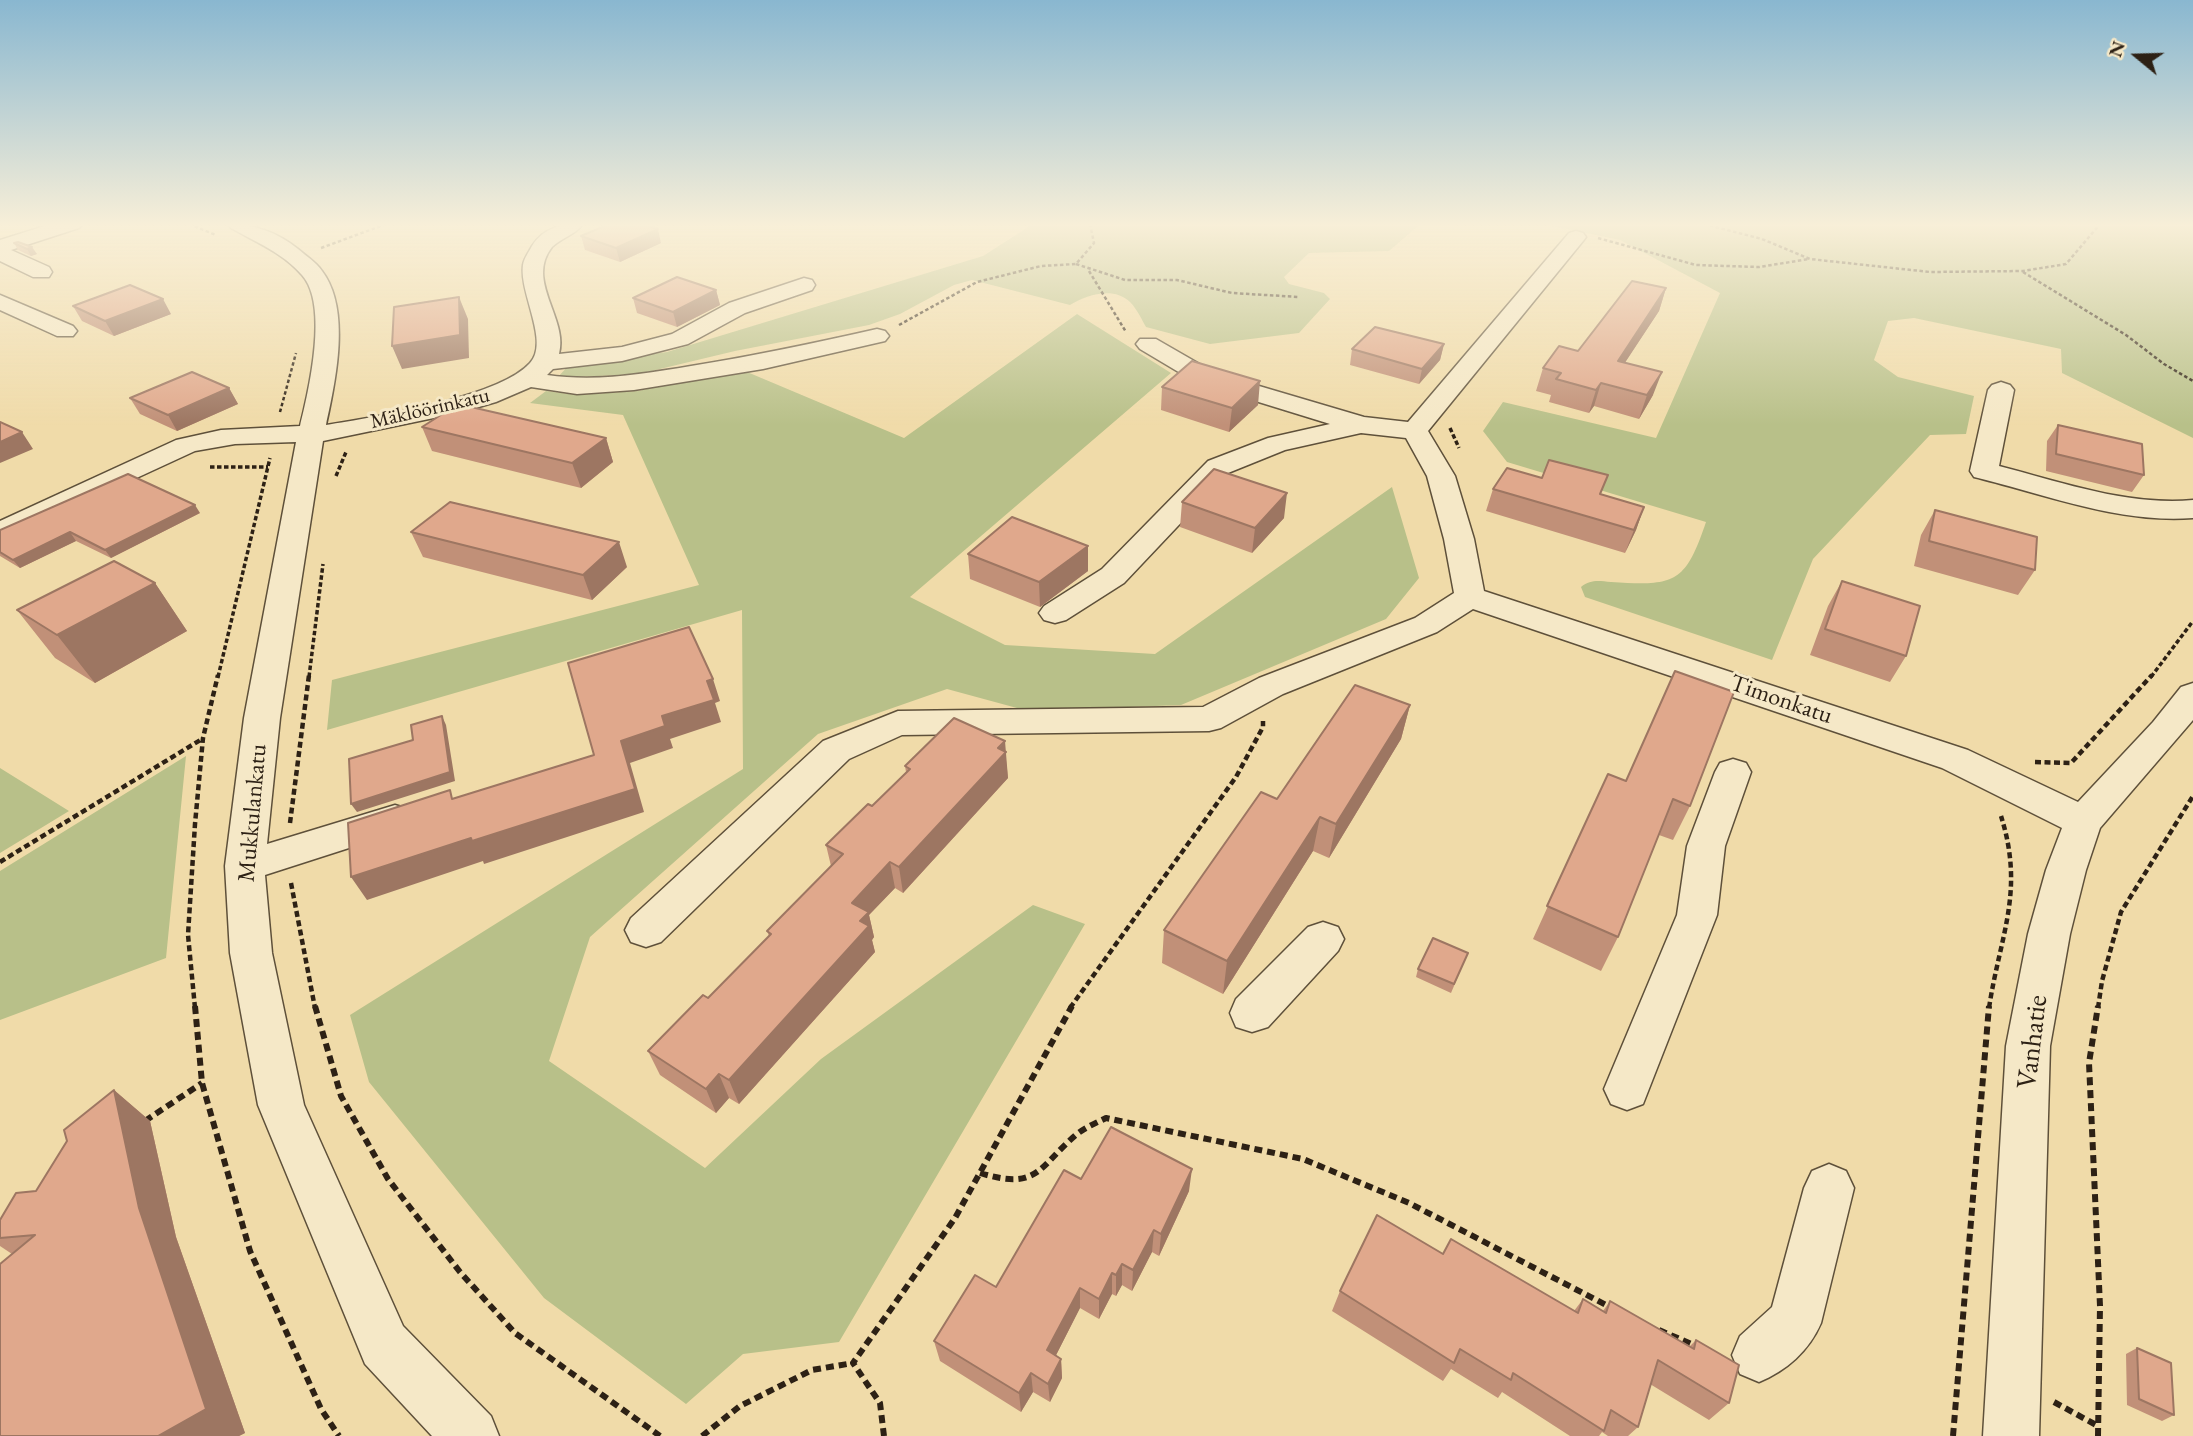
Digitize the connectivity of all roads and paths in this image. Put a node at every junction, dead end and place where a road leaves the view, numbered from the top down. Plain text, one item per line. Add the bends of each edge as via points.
1 (322, 291) edge
2 (536, 291) edge
3 (786, 291) edge
4 (960, 291) edge
5 (1102, 291) edge
6 (1224, 291) edge
7 (1531, 291) edge
8 (2055, 291) edge
9 (1299, 297) dead end
10 (0, 302) edge
11 (65, 331) dead end
12 (877, 336) joint
13 (1148, 344) joint
14 (296, 353) dead end
15 (548, 362) junction
16 (527, 379) junction
17 (2193, 381) edge
18 (2001, 390) dead end
19 (1422, 423) junction
20 (1361, 425) junction
21 (350, 427) junction
22 (307, 452) junction
23 (1460, 452) dead end
24 (206, 467) dead end
25 (268, 467) junction
26 (2193, 509) edge
27 (0, 531) edge
28 (324, 554) dead end
29 (1470, 597) junction
30 (1055, 613) dead end
31 (2193, 621) edge
32 (1256, 694) junction
33 (2193, 695) edge
34 (203, 738) dead end
35 (1733, 772) dead end
36 (2016, 787) junction
37 (2193, 796) edge
38 (427, 808) edge
39 (1992, 809) dead end
40 (2000, 816) junction
41 (2083, 822) junction
42 (286, 855) junction
43 (0, 862) edge
44 (245, 866) junction
45 (646, 930) dead end
46 (1323, 939) dead end
47 (1252, 1013) dead end
48 (202, 1083) dead end
49 (1627, 1089) dead end
50 (136, 1127) dead end
51 (979, 1173) junction
52 (1829, 1188) dead end
53 (1623, 1314) edge
54 (1647, 1325) edge
55 (1759, 1355) joint
56 (853, 1363) junction
57 (471, 1436) edge
58 (660, 1436) edge
59 (702, 1436) edge
60 (884, 1436) edge
61 (1953, 1436) edge
62 (2011, 1436) edge
63 (2098, 1436) edge

1 - 22 street, Mukkulankatu via 328,321
2 - 15 street via 551,346
3 - 15 street via 737,308 680,339 622,354
4 - 12 path
5 - 13 path via 1124,331
6 - 9 path
7 - 19 street
8 - 17 path
10 - 11 street
12 - 16 street via 764,362 634,383 577,387
13 - 20 street via 1206,378
14 - 22 path
15 - 16 street, Mäklöörinkatu
16 - 21 street, Mäklöörinkatu via 487,398
18 - 26 street via 1984,471 2136,506 2182,512
19 - 20 street
19 - 23 path via 1447,424
19 - 29 street via 1459,539
20 - 30 street via 1277,444 1218,467 1113,576
21 - 22 street, Mäklöörinkatu
21 - 22 path via 351,444 342,458
22 - 25 path
22 - 25 path
22 - 27 street, Mäklöörinkatu via 192,443
22 - 44 street, Mukkulankatu via 262,718
24 - 25 path
28 - 42 path
29 - 32 street via 1426,625
29 - 36 street, Timonkatu via 1955,759
31 - 36 path via 2139,692 2071,763 2029,762
32 - 45 street via 1209,719 898,723 836,750
32 - 51 path via 1263,708 1264,727 1236,777 1068,1011
33 - 41 street, Vanhatie
34 - 43 path
35 - 49 street via 1706,846 1697,915
36 - 40 path
36 - 41 street, Timonkatu
37 - 63 path via 2121,912 2091,1042 2100,1306
38 - 42 street
39 - 40 path
40 - 61 path via 2010,837 2011,919 1986,1025
41 - 62 street, Vanhatie via 2049,934 2028,1046
42 - 44 street
42 - 58 path via 317,1021 341,1096 388,1178 460,1272 514,1332
44 - 57 street, Mukkulankatu via 251,953 281,1105 384,1345
46 - 47 street
48 - 50 path
51 - 53 path via 1000,1181 1028,1179 1051,1163 1078,1133 1106,1118 1303,1159 1409,1202
51 - 56 path via 955,1218
52 - 55 street via 1794,1323
54 - 55 path via 1697,1346
56 - 59 path via 813,1370 740,1406
56 - 60 path via 880,1403

